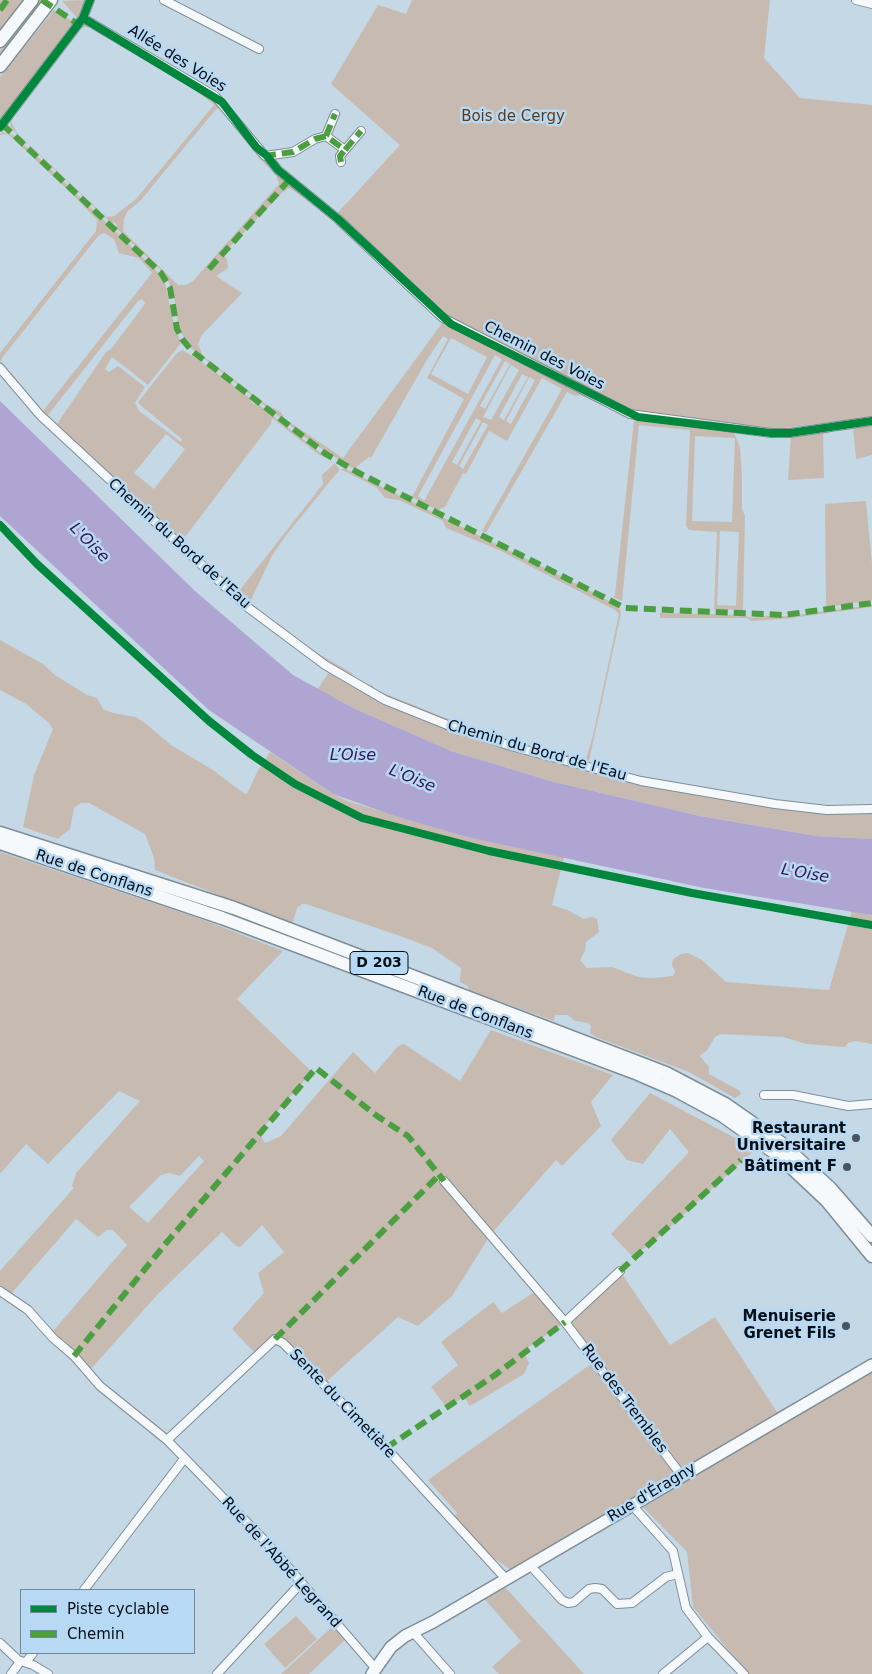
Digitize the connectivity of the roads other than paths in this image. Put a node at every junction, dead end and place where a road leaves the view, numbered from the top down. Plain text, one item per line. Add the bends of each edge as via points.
1 (32, 0) edge
2 (51, 0) edge
3 (90, 0) edge
4 (164, 0) edge
5 (856, 0) edge
6 (872, 4) edge
7 (83, 18) junction
8 (0, 42) edge
9 (259, 49) dead end
10 (0, 66) edge
11 (335, 114) dead end
12 (0, 127) edge
13 (361, 131) dead end
14 (326, 136) junction
15 (345, 150) junction
16 (267, 156) junction
17 (341, 162) dead end
18 (0, 368) edge
19 (872, 421) edge
20 (872, 809) edge
21 (0, 832) edge
22 (0, 843) edge
23 (764, 1095) dead end
24 (872, 1104) edge
25 (444, 1181) dead end
26 (872, 1236) edge
27 (872, 1256) edge
28 (620, 1271) dead end
29 (0, 1291) edge
30 (565, 1322) junction
31 (872, 1366) edge
32 (167, 1440) junction
33 (184, 1459) junction
34 (682, 1476) junction
35 (632, 1505) junction
36 (530, 1564) junction
37 (678, 1574) junction
38 (506, 1578) junction
39 (301, 1583) junction
40 (85, 1589) edge
41 (416, 1633) junction
42 (708, 1637) junction
43 (0, 1643) edge
44 (32, 1654) edge
45 (23, 1662) junction
46 (375, 1669) edge
47 (10, 1674) edge
48 (48, 1674) edge
49 (217, 1674) edge
50 (450, 1674) edge
51 (664, 1674) edge
52 (744, 1674) edge

1 - 8 main road
2 - 10 main road
3 - 7 street
4 - 9 street
5 - 6 street
7 - 12 street
7 - 16 street, Allée des Voies via 215,96
11 - 14 street
13 - 15 street
14 - 15 street
14 - 16 street via 293,152
15 - 17 street via 340,156
16 - 19 street, Chemin des Voies via 283,175 338,219 451,324 630,414 790,433
18 - 20 street, Chemin du Bord de l'Eau via 40,415 246,606 325,665 385,700 510,746 641,781 776,804 827,810
21 - 26 main road, Rue de Conflans / D 203 via 220,903 672,1076 725,1104 781,1143 830,1188
22 - 27 main road, Rue de Conflans / D 203 via 222,918 676,1090 728,1120 778,1155 826,1201
23 - 24 street via 793,1095 848,1106
25 - 30 street, Rue des Trembles
28 - 30 street
29 - 32 street, Rue de l'Abbé Legrand via 28,1310 100,1386
30 - 34 street, Rue des Trembles
31 - 34 street, Rue d'Éragny
32 - 33 street, Rue de l'Abbé Legrand
32 - 38 street, Sente du Cimetière via 275,1339 282,1342
33 - 39 street, Rue de l'Abbé Legrand via 269,1545
33 - 40 street
34 - 35 street, Rue d'Éragny
35 - 36 street, Rue d'Éragny
35 - 37 street via 669,1545
36 - 37 street via 568,1603 595,1588 602,1589 617,1604 632,1603 666,1577
36 - 38 street, Rue d'Éragny
37 - 42 street via 686,1608
38 - 41 street, Rue d'Éragny
39 - 46 street, Rue de l'Abbé Legrand
39 - 49 street
41 - 46 street, Rue d'Éragny
41 - 50 street
42 - 51 street
42 - 52 street
43 - 45 street
44 - 45 street
45 - 47 street
45 - 48 street

